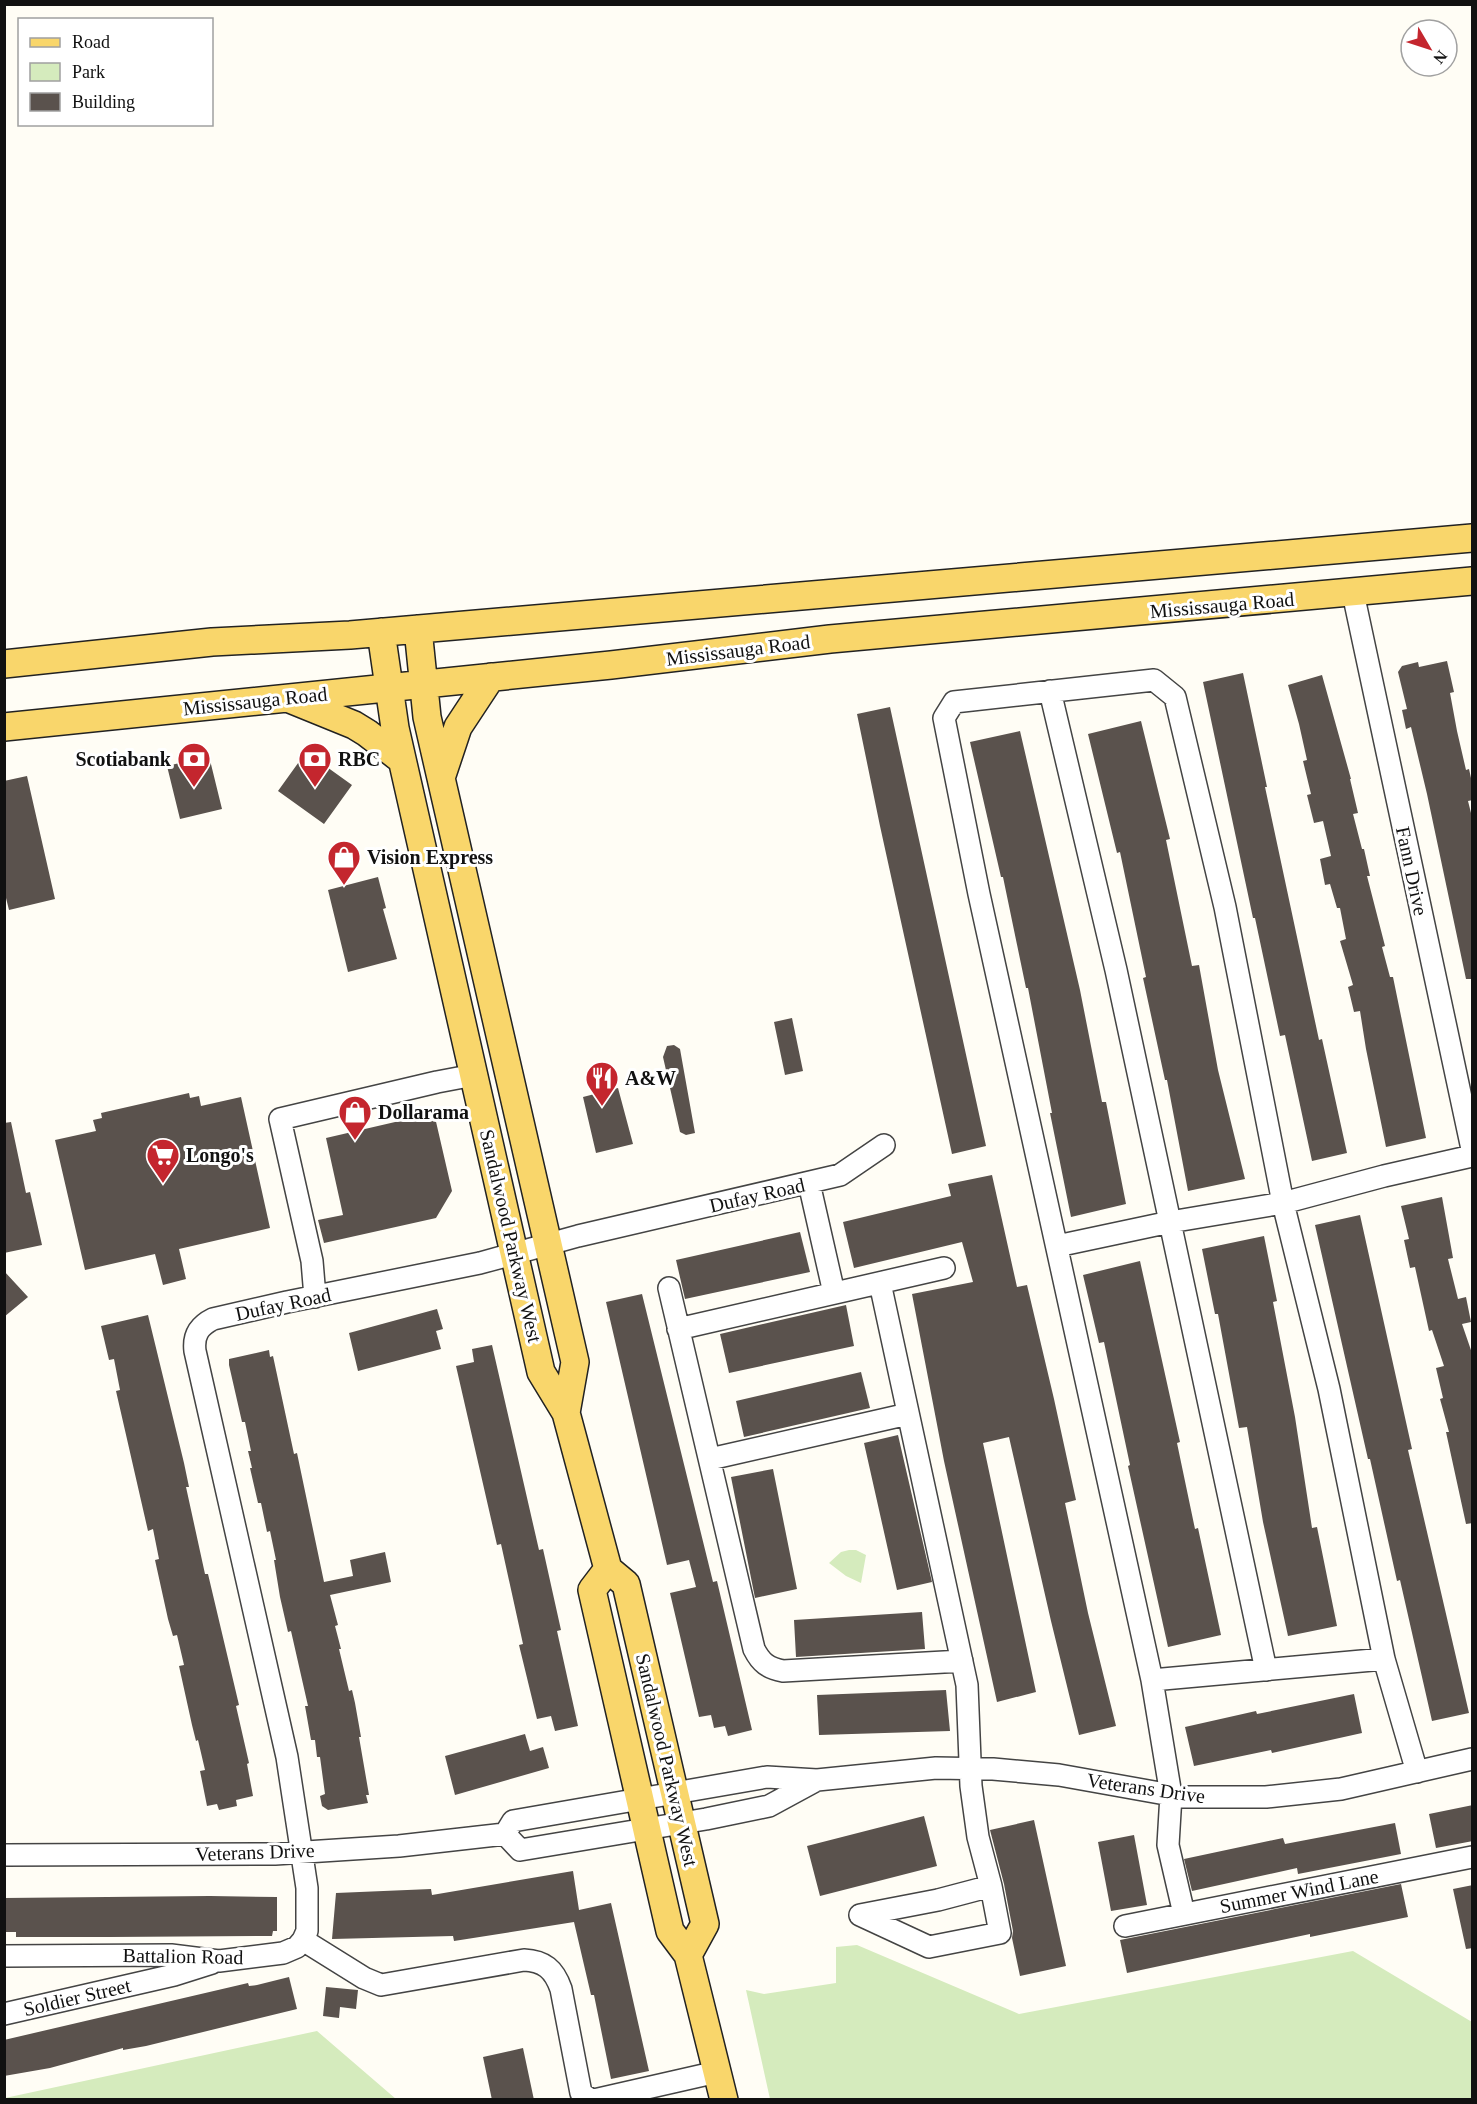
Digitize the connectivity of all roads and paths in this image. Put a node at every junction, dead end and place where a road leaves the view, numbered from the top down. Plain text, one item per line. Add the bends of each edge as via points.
1 (1473, 538) edge
2 (1473, 581) edge
3 (1353, 592) junction
4 (418, 629) junction
5 (381, 632) junction
6 (4, 664) edge
7 (491, 677) junction
8 (423, 684) junction
9 (389, 687) junction
10 (1050, 691) junction
11 (286, 697) junction
12 (4, 727) edge
13 (402, 760) junction
14 (441, 779) junction
15 (474, 1075) junction
16 (884, 1145) dead end
17 (1473, 1149) edge
18 (1473, 1156) edge
19 (809, 1182) junction
20 (1283, 1203) junction
21 (1170, 1222) junction
22 (546, 1244) junction
23 (1057, 1246) junction
24 (515, 1253) junction
25 (944, 1268) dead end
26 (880, 1282) junction
27 (669, 1288) dead end
28 (834, 1293) junction
29 (315, 1297) junction
30 (678, 1329) junction
31 (566, 1413) junction
32 (909, 1414) junction
33 (710, 1459) junction
34 (608, 1569) junction
35 (1384, 1659) junction
36 (962, 1661) junction
37 (1266, 1670) junction
38 (1152, 1680) junction
39 (1473, 1759) edge
40 (970, 1768) junction
41 (1417, 1772) junction
42 (817, 1780) junction
43 (674, 1793) junction
44 (1172, 1795) junction
45 (640, 1799) junction
46 (681, 1824) junction
47 (647, 1829) junction
48 (505, 1834) junction
49 (302, 1852) junction
50 (4, 1855) edge
51 (1473, 1857) edge
52 (991, 1886) junction
53 (1184, 1914) junction
54 (1125, 1926) dead end
55 (303, 1940) junction
56 (688, 1955) junction
57 (4, 1956) edge
58 (219, 1961) junction
59 (4, 2014) edge
60 (717, 2072) junction
61 (592, 2100) edge
62 (724, 2100) edge

1 - 4 main road
2 - 3 main road, Mississauga Road
3 - 7 main road, Mississauga Road via 830,639
3 - 17 street, Fann Drive
4 - 5 main road
4 - 8 main road, Sandalwood Parkway West
5 - 6 main road via 212,642
5 - 9 main road, Sandalwood Parkway West
7 - 8 main road, Mississauga Road
7 - 14 main road via 458,727
8 - 9 main road, Mississauga Road
8 - 14 main road, Sandalwood Parkway West
9 - 11 main road, Mississauga Road
9 - 13 main road, Sandalwood Parkway West
10 - 20 street via 1154,680 1175,697 1225,907
10 - 21 street
10 - 23 street via 954,702 944,718
11 - 12 main road, Mississauga Road
11 - 13 main road via 354,725
13 - 15 main road, Sandalwood Parkway West
14 - 22 main road, Sandalwood Parkway West
15 - 24 main road, Sandalwood Parkway West
15 - 29 street via 280,1119 312,1261
16 - 19 street, Dufay Road via 840,1175
18 - 20 street
19 - 22 street, Dufay Road
19 - 28 street
20 - 21 street
20 - 35 street via 1329,1389
21 - 23 street
21 - 37 street
22 - 24 street, Dufay Road
22 - 31 main road, Sandalwood Parkway West via 575,1362
23 - 38 street
24 - 29 street, Dufay Road
24 - 31 main road, Sandalwood Parkway West via 541,1372
25 - 26 street
26 - 28 street
26 - 32 street
27 - 30 street
28 - 30 street
29 - 49 street, Dufay Road via 213,1319 203,1324 194,1341 287,1757
30 - 33 street
31 - 34 main road, Sandalwood Parkway West
32 - 33 street
32 - 36 street
33 - 36 street via 760,1661 783,1671
34 - 43 main road, Sandalwood Parkway West via 626,1584
34 - 45 main road, Sandalwood Parkway West via 592,1590
35 - 37 street
35 - 41 street
36 - 40 street via 967,1685
37 - 38 street
38 - 44 street
39 - 41 street, Veterans Drive
40 - 42 street, Veterans Drive
40 - 44 street, Veterans Drive via 1059,1775
40 - 52 street via 978,1838
41 - 44 street, Veterans Drive via 1341,1789 1266,1797
42 - 43 street, Veterans Drive via 767,1777
42 - 46 street, Veterans Drive via 769,1806
43 - 45 street, Veterans Drive
43 - 46 main road, Sandalwood Parkway West
44 - 53 street via 1168,1845
45 - 47 main road, Sandalwood Parkway West
45 - 48 street, Veterans Drive via 513,1821
46 - 47 street, Veterans Drive
46 - 56 main road, Sandalwood Parkway West via 705,1924
47 - 48 street, Veterans Drive via 520,1850
47 - 56 main road, Sandalwood Parkway West via 670,1930
48 - 49 street, Veterans Drive
49 - 50 street, Veterans Drive
49 - 55 street via 308,1913
51 - 53 street, Summer Wind Lane
52 - 52 street via 938,1900 860,1915 929,1947 1000,1933
53 - 54 street, Summer Wind Lane
55 - 58 street, Battalion Road via 283,1953
55 - 61 street via 381,1985 524,1960 546,1965 561,1989 581,2094
56 - 60 main road, Sandalwood Parkway West
57 - 58 street, Battalion Road via 171,1955
58 - 59 street, Soldier Street
60 - 61 street
60 - 62 main road, Sandalwood Parkway West

